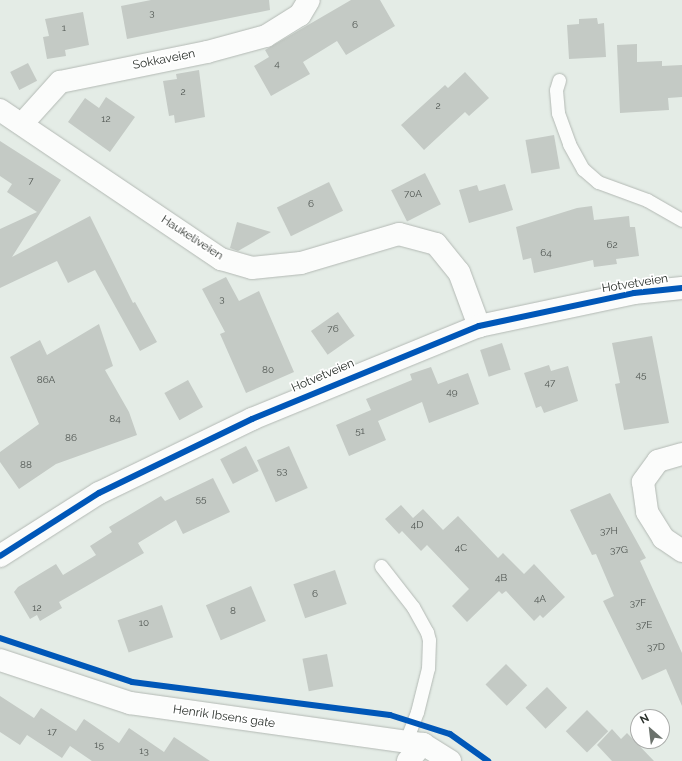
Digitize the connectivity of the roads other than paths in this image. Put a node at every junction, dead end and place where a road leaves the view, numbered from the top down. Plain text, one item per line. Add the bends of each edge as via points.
1 (309, 0) edge
2 (559, 80) dead end
3 (2, 111) edge
4 (22, 124) junction
5 (682, 220) edge
6 (682, 288) edge
7 (479, 326) junction
8 (682, 454) edge
9 (682, 550) edge
10 (0, 556) edge
11 (381, 566) dead end
12 (0, 660) edge
13 (412, 749) edge
14 (450, 761) edge

1 - 4 street, Sokkaveien via 300,15 266,36 207,52 60,82
2 - 5 lane via 556,90 558,113 569,144 583,169 598,182 647,200
3 - 4 street, Haukeliveien
4 - 7 street, Haukeliveien via 221,259 252,268 301,263 398,234 436,244 459,272
6 - 7 street, Hotvetveien via 634,293
7 - 10 street, Hotvetveien via 252,419 98,493
8 - 9 street via 658,461 643,482 647,512 663,538
11 - 13 lane via 413,607 429,640 428,668 417,712
12 - 13 street, Henrik Ibsens gate via 130,702
13 - 14 street, Henrik Ibsens gate

